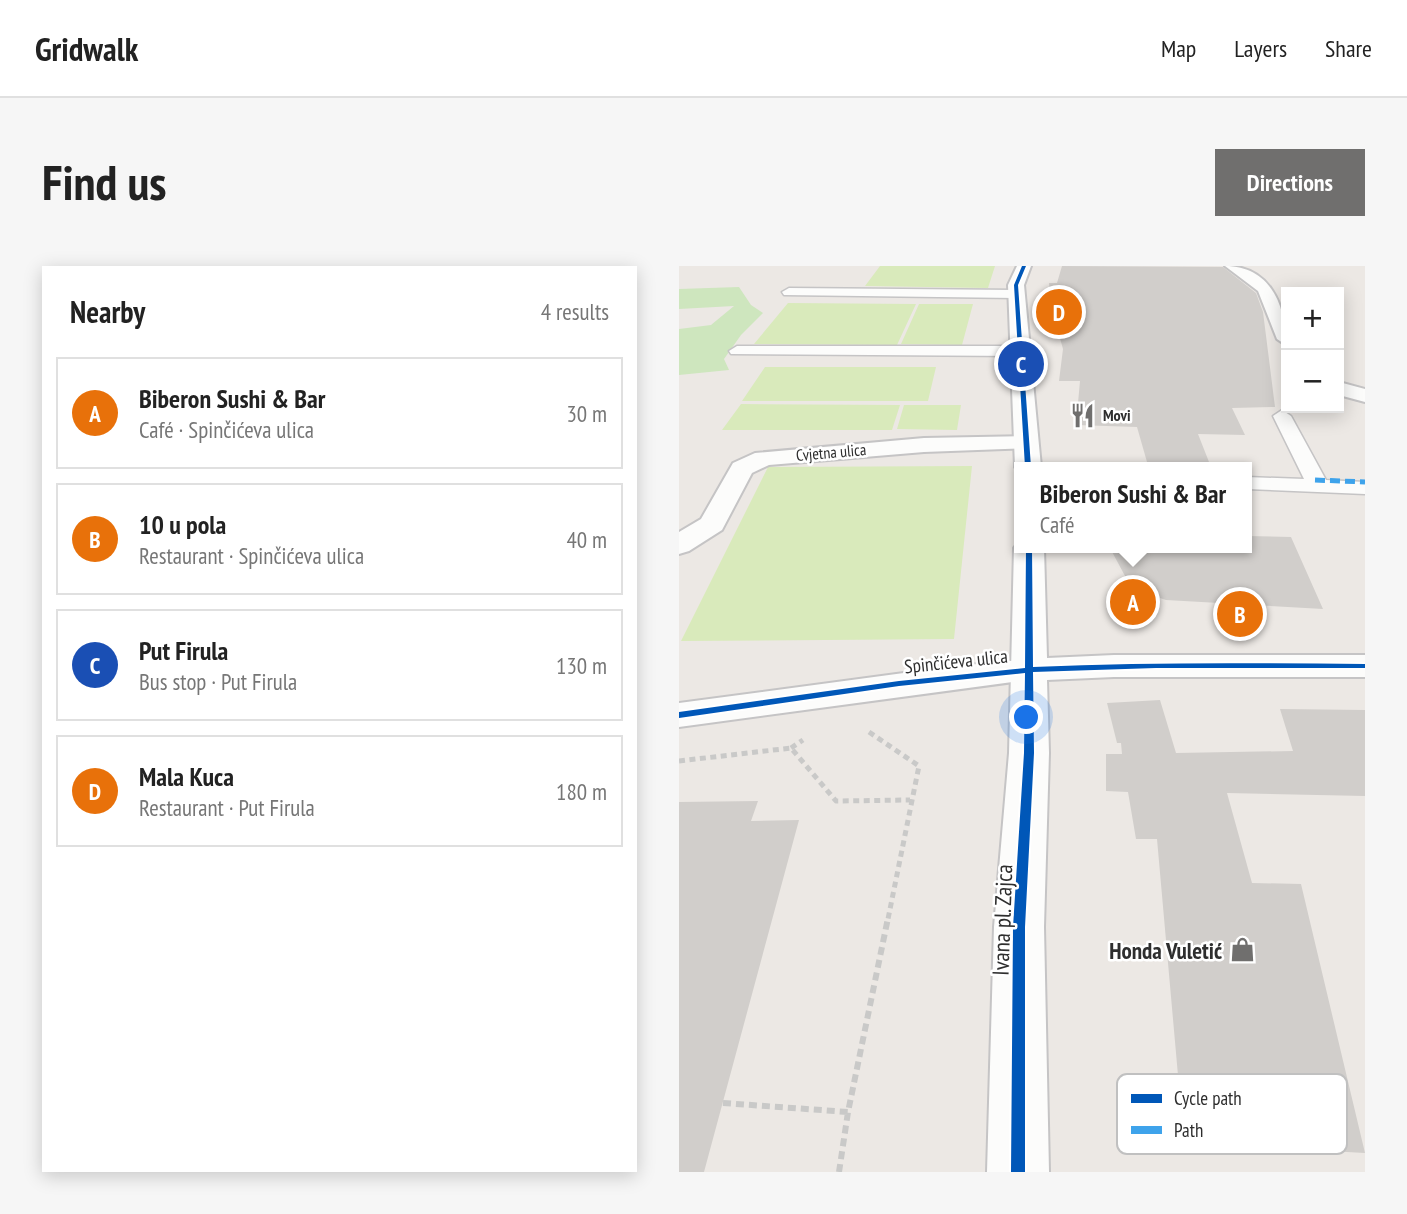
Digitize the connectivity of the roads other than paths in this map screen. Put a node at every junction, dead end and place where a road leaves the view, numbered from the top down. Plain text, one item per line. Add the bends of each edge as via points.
1 (1024, 266) edge
2 (1232, 266) edge
3 (789, 292) dead end
4 (1016, 294) junction
5 (1281, 327) edge
6 (737, 351) dead end
7 (1020, 351) junction
8 (1344, 390) edge
9 (1365, 396) edge
10 (1282, 416) dead end
11 (1026, 455) edge
12 (1252, 483) edge
13 (1318, 485) junction
14 (1365, 488) edge
15 (679, 545) edge
16 (1029, 553) edge
17 (1365, 666) edge
18 (1030, 670) junction
19 (679, 715) edge
20 (1018, 1172) edge

1 - 4 street
2 - 5 street via 1265,289
3 - 4 lane
4 - 7 street
6 - 7 lane
7 - 11 street
8 - 9 street
10 - 13 lane
11 - 15 street, Cvjetna ulica via 924,445 764,458 743,468 712,524
12 - 13 lane
13 - 14 lane
16 - 18 street, Ivana pl. Zajca
17 - 18 street, Spinčićeva ulica
18 - 19 street, Spinčićeva ulica
18 - 20 street, Ivana pl. Zajca via 1019,927

